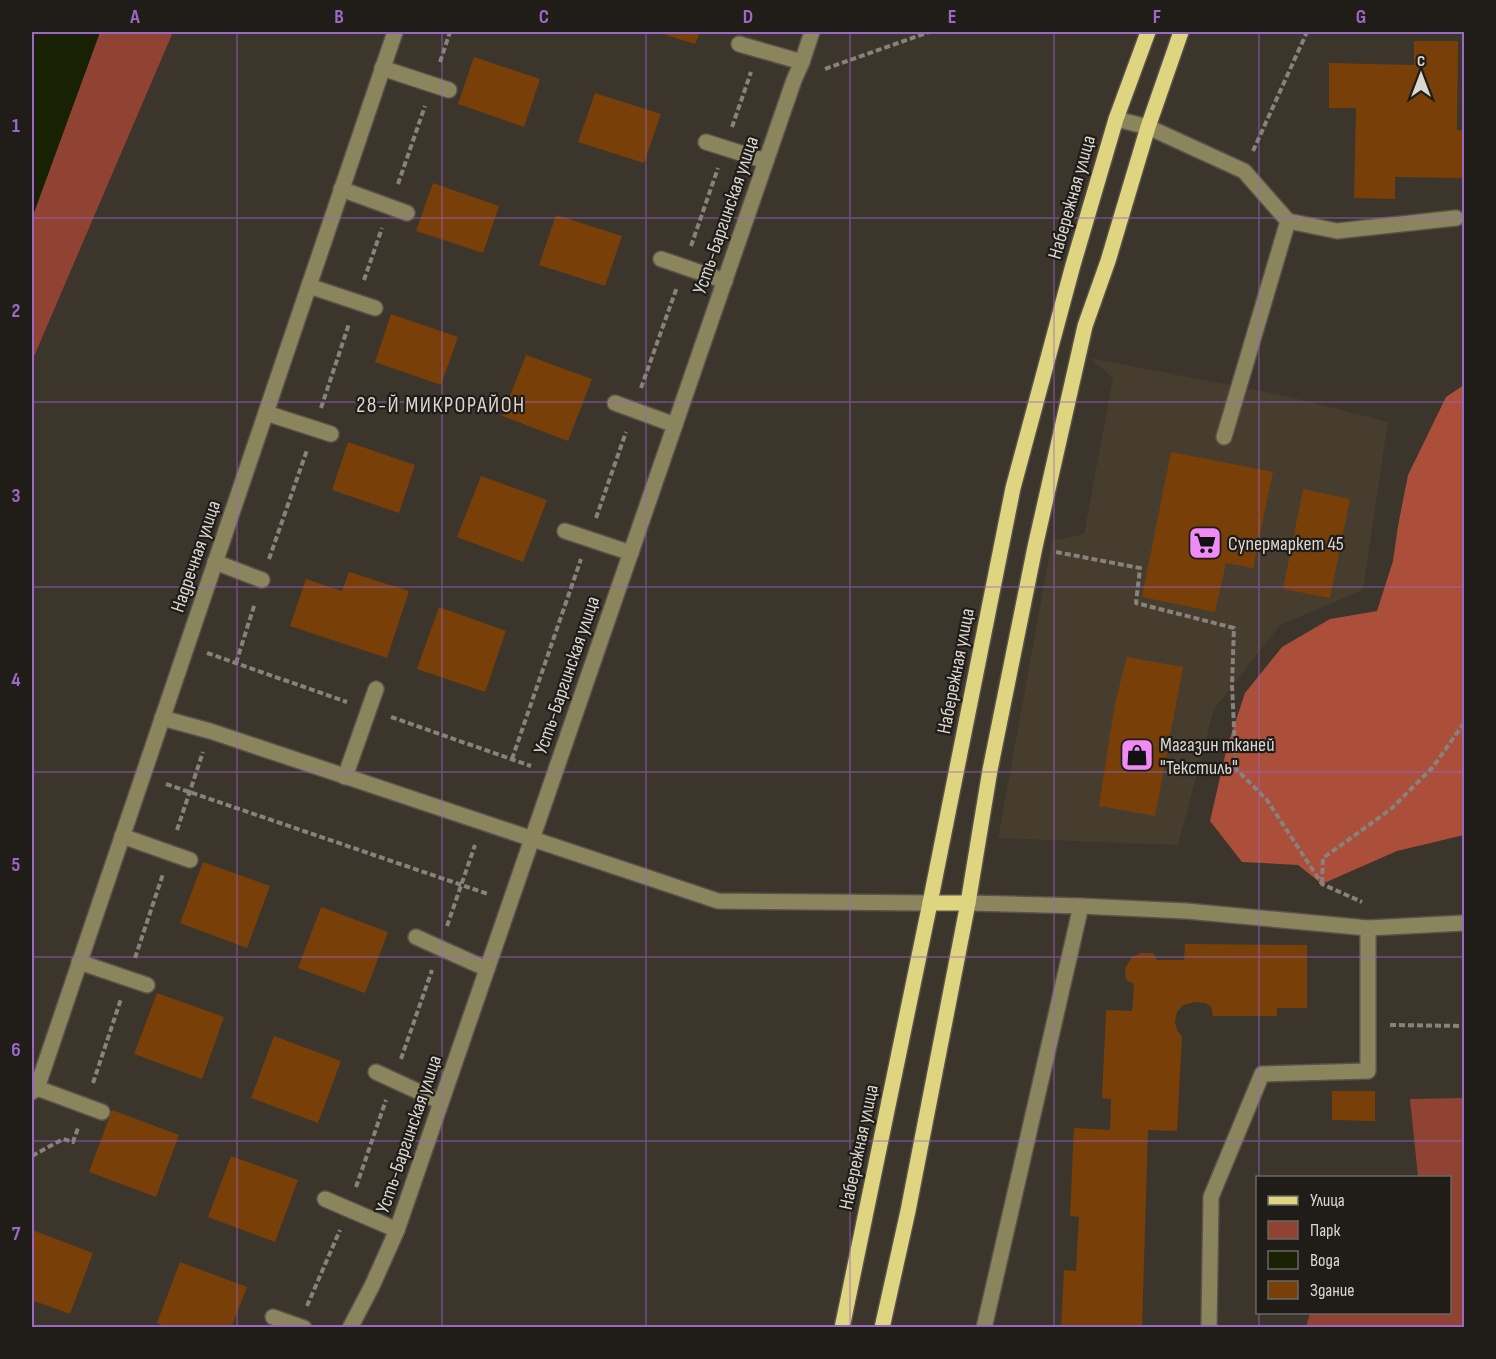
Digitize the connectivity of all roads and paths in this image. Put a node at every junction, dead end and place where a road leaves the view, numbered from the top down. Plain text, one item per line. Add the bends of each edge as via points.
1 (395, 32) edge
2 (450, 32) edge
3 (812, 32) edge
4 (930, 32) edge
5 (1148, 32) edge
6 (1181, 32) edge
7 (1307, 32) edge
8 (739, 44) dead end
9 (802, 62) junction
10 (382, 68) junction
11 (794, 80) junction
12 (432, 84) junction
13 (449, 90) dead end
14 (1116, 119) junction
15 (1148, 127) junction
16 (706, 142) dead end
17 (766, 161) junction
18 (1244, 171) junction
19 (342, 189) junction
20 (390, 206) junction
21 (407, 213) dead end
22 (1456, 218) dead end
23 (1288, 221) junction
24 (662, 259) dead end
25 (725, 281) junction
26 (309, 286) junction
27 (356, 302) junction
28 (375, 308) dead end
29 (615, 403) dead end
30 (266, 413) junction
31 (675, 425) junction
32 (314, 429) junction
33 (331, 434) dead end
34 (1224, 436) dead end
35 (565, 531) dead end
36 (1035, 547) junction
37 (631, 553) junction
38 (215, 562) junction
39 (262, 580) junction
40 (236, 663) dead end
41 (376, 688) dead end
42 (162, 718) junction
43 (1464, 723) edge
44 (142, 777) junction
45 (345, 777) junction
46 (122, 836) junction
47 (532, 839) junction
48 (190, 860) dead end
49 (1322, 884) junction
50 (511, 902) junction
51 (1363, 902) dead end
52 (930, 903) junction
53 (968, 903) junction
54 (1081, 906) junction
55 (1464, 923) edge
56 (1368, 928) junction
57 (416, 938) dead end
58 (79, 962) junction
59 (487, 969) junction
60 (147, 985) dead end
61 (1368, 1025) junction
62 (1464, 1026) edge
63 (376, 1072) dead end
64 (34, 1090) edge
65 (441, 1102) junction
66 (102, 1112) dead end
67 (325, 1199) dead end
68 (397, 1230) junction
69 (273, 1317) dead end
70 (304, 1328) edge
71 (350, 1328) edge
72 (842, 1328) edge
73 (882, 1328) edge
74 (984, 1328) edge
75 (1209, 1328) edge

1 - 10 street, Надречная улица
2 - 12 path
3 - 9 street, Усть-Баргинская улица
4 - 11 path
5 - 14 main road, Набережная улица
6 - 15 main road
7 - 18 path
8 - 9 street
9 - 11 street, Усть-Баргинская улица
10 - 12 street
10 - 19 street, Надречная улица
11 - 17 street, Усть-Баргинская улица
12 - 13 street
12 - 20 path
14 - 15 street
14 - 52 main road, Набережная улица via 1072,265 1014,488
15 - 18 street
15 - 36 main road via 1085,326
16 - 17 street
17 - 25 street, Усть-Баргинская улица
18 - 23 street
19 - 20 street
19 - 26 street, Надречная улица
20 - 21 street
20 - 27 path
22 - 23 street via 1337,231
23 - 34 street
24 - 25 street
25 - 31 street, Усть-Баргинская улица
26 - 27 street
26 - 30 street, Надречная улица
27 - 28 street
27 - 32 path
29 - 31 street
30 - 32 street
30 - 38 street, Надречная улица
31 - 37 street, Усть-Баргинская улица
32 - 33 street
32 - 39 path
35 - 37 street
36 - 49 path via 1140,568 1136,603 1234,628 1236,769 1267,800
36 - 53 main road
37 - 47 street, Усть-Баргинская улица
38 - 39 street
38 - 42 street, Надречная улица
39 - 40 path
41 - 45 street
42 - 44 street, Надречная улица
42 - 45 street
43 - 49 path via 1432,766 1391,809 1323,858
44 - 46 street, Надречная улица
44 - 50 path
45 - 47 street
46 - 48 street
46 - 58 street, Надречная улица
47 - 50 street, Усть-Баргинская улица
47 - 52 street via 717,901
49 - 51 path
50 - 59 street, Усть-Баргинская улица
52 - 53 main road
52 - 72 main road, Набережная улица
53 - 54 street
53 - 73 main road
54 - 56 street via 1186,911
54 - 74 street
55 - 56 street
56 - 61 street
57 - 59 street
58 - 60 street
58 - 64 street, Надречная улица
59 - 65 street, Усть-Баргинская улица
61 - 62 path
61 - 75 street via 1368,1071 1262,1074 1211,1197
63 - 65 street
64 - 66 street
65 - 68 street, Усть-Баргинская улица
67 - 68 street
68 - 71 street, Усть-Баргинская улица
69 - 70 street

